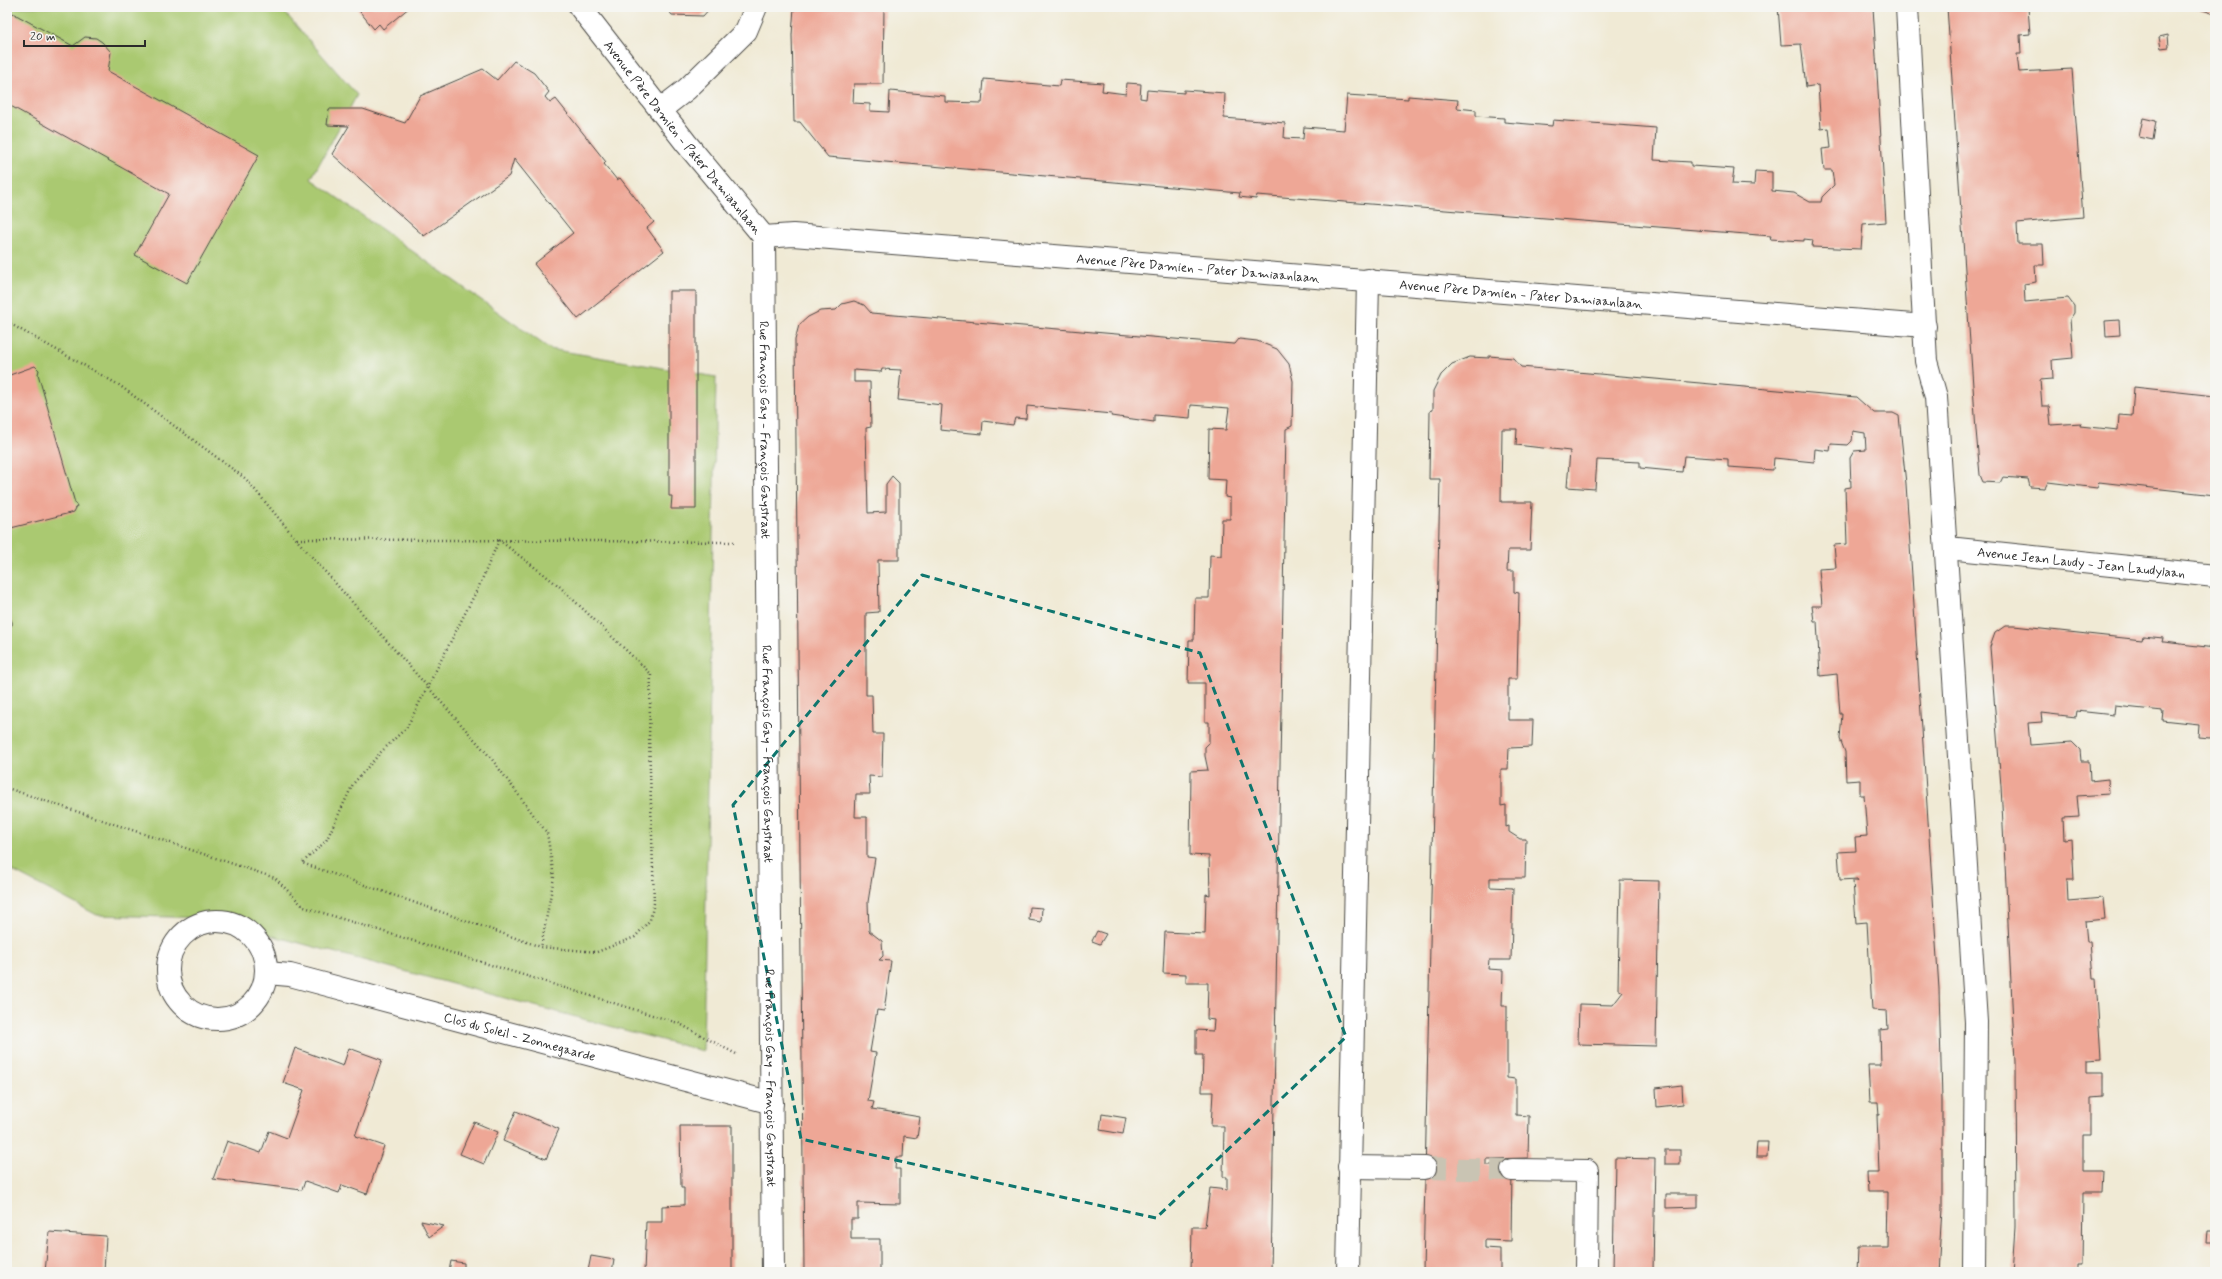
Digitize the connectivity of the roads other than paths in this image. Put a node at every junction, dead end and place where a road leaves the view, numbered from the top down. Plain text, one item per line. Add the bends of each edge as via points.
1 (580, 7) edge
2 (756, 7) edge
3 (1907, 7) edge
4 (661, 109) junction
5 (764, 237) junction
6 (1368, 280) junction
7 (1925, 326) junction
8 (1948, 548) junction
9 (2215, 576) edge
10 (267, 973) junction
11 (772, 1103) junction
12 (1349, 1167) junction
13 (1425, 1168) tunnel mouth
14 (1512, 1170) tunnel mouth
15 (773, 1272) edge
16 (1348, 1272) edge
17 (1586, 1272) edge
18 (1974, 1272) edge

1 - 4 street, Avenue Père Damien - Pater Damiaanlaan
2 - 4 street via 746,31 687,89
3 - 7 street via 1917,223
4 - 5 street, Avenue Père Damien - Pater Damiaanlaan
5 - 6 street, Avenue Père Damien - Pater Damiaanlaan via 792,235
5 - 11 street, Rue François Gay - François Gaystraat
6 - 7 street, Avenue Père Damien - Pater Damiaanlaan
6 - 12 street
7 - 8 street via 1926,361 1936,397
8 - 9 street, Avenue Jean Laudy - Jean Laudylaan
8 - 18 street via 1976,1022
10 - 10 street via 266,957 259,943 248,931 234,923 218,920 202,923 188,930 177,942 170,956 168,973 171,989 180,1003 193,1014 209,1020 241,1014 263,990
10 - 11 street, Clos du Soleil - Zonnegaarde via 290,975
11 - 15 street, Rue François Gay - François Gaystraat
12 - 13 street
12 - 16 street
14 - 17 street via 1587,1171

